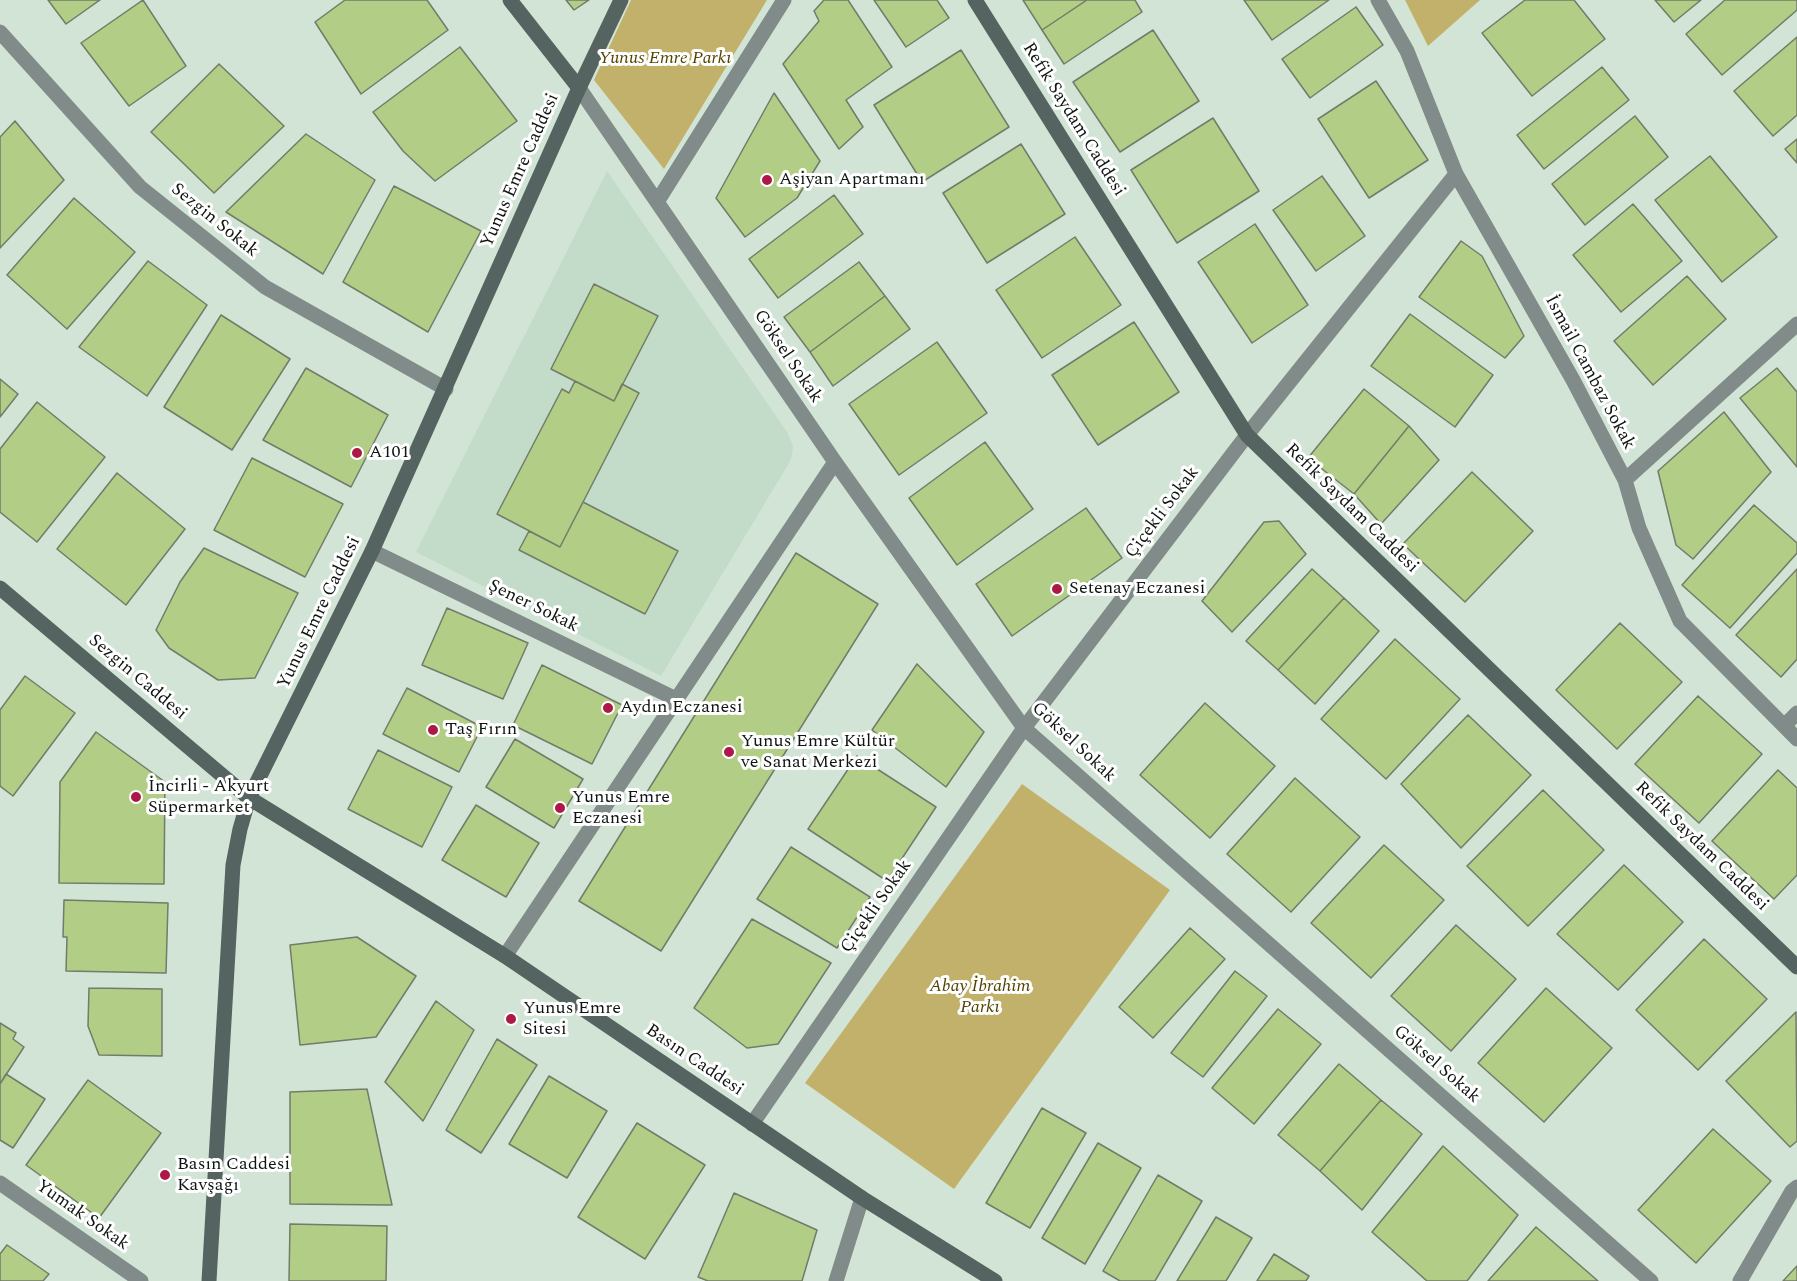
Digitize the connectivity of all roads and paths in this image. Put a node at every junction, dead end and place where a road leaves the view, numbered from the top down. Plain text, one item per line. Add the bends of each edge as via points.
1 (510, 0) edge
2 (621, 0) edge
3 (784, 0) edge
4 (975, 0) edge
5 (1378, 0) edge
6 (0, 32) edge
7 (579, 88) junction
8 (1456, 174) junction
9 (657, 202) junction
10 (1797, 324) edge
11 (446, 389) junction
12 (1247, 435) junction
13 (835, 462) junction
14 (1625, 480) junction
15 (372, 551) junction
16 (0, 588) edge
17 (676, 699) junction
18 (1797, 713) edge
19 (1785, 725) junction
20 (1024, 728) junction
21 (1797, 739) edge
22 (249, 798) junction
23 (504, 956) junction
24 (1797, 967) edge
25 (752, 1124) junction
26 (0, 1183) edge
27 (1797, 1187) edge
28 (862, 1198) junction
29 (141, 1281) edge
30 (209, 1281) edge
31 (836, 1281) edge
32 (995, 1281) edge
33 (1651, 1281) edge
34 (1740, 1281) edge

1 - 7 street
2 - 7 street, Yunus Emre Caddesi
3 - 9 street
4 - 12 street, Refik Saydam Caddesi
5 - 8 street, İsmail Cambaz Sokak via 1407,51
6 - 11 street, Sezgin Sokak via 140,188 265,287
7 - 9 street, Göksel Sokak
7 - 11 street, Yunus Emre Caddesi
8 - 12 street, Çiçekli Sokak
8 - 14 street, İsmail Cambaz Sokak
9 - 13 street, Göksel Sokak
10 - 14 street
11 - 15 street, Yunus Emre Caddesi
12 - 20 street, Çiçekli Sokak
12 - 24 street, Refik Saydam Caddesi
13 - 17 street
13 - 20 street, Göksel Sokak
14 - 19 street, İsmail Cambaz Sokak via 1639,528 1680,621
15 - 17 street, Şener Sokak
15 - 22 street, Yunus Emre Caddesi
16 - 22 street, Sezgin Caddesi
17 - 23 street
18 - 19 street
19 - 21 street, İsmail Cambaz Sokak
20 - 25 street, Çiçekli Sokak
20 - 33 street, Göksel Sokak
22 - 23 street, Basın Caddesi
22 - 30 street, Yunus Emre Caddesi via 233,865
23 - 25 street, Basın Caddesi
25 - 28 street, Basın Caddesi
26 - 29 street, Yumak Sokak
27 - 34 street
28 - 31 street
28 - 32 street, Basın Caddesi

